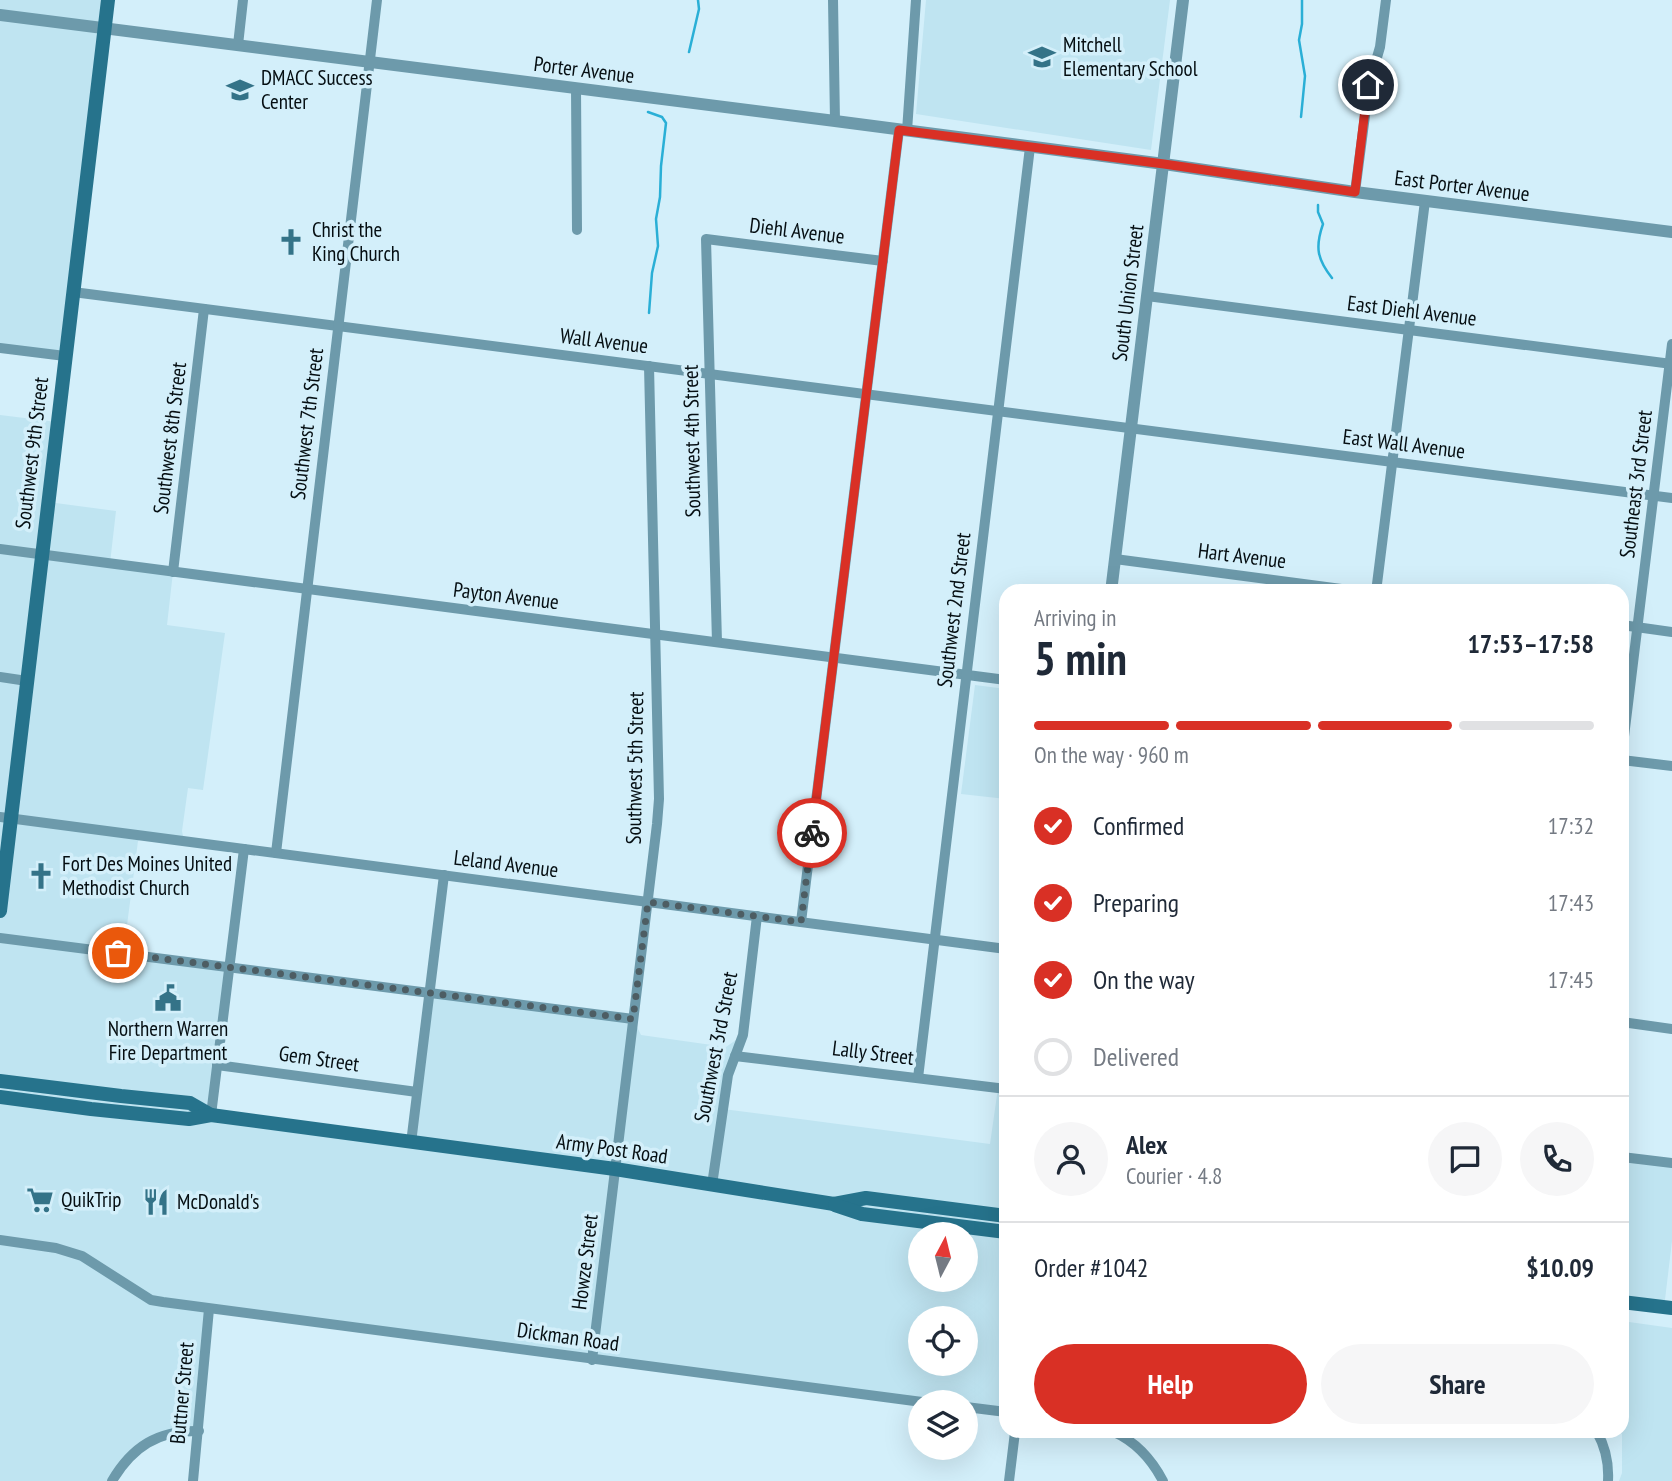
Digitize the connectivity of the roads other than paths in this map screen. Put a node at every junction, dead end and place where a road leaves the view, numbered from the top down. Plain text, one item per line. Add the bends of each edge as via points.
1 (108, 0) edge
2 (243, 0) edge
3 (377, 0) edge
4 (833, 0) edge
5 (916, 0) edge
6 (1183, 0) edge
7 (1386, 0) edge
8 (0, 15) edge
9 (105, 28) junction
10 (238, 45) junction
11 (370, 62) junction
12 (576, 89) junction
13 (835, 121) junction
14 (903, 131) junction
15 (1030, 147) junction
16 (1164, 164) junction
17 (1355, 192) junction
18 (1425, 201) junction
19 (577, 230) dead end
20 (1672, 232) edge
21 (706, 239) joint
22 (883, 261) junction
23 (73, 292) junction
24 (1147, 296) junction
25 (204, 309) junction
26 (338, 326) junction
27 (1410, 330) junction
28 (1672, 344) edge
29 (0, 348) edge
30 (65, 356) junction
31 (1671, 363) edge
32 (649, 366) junction
33 (710, 373) junction
34 (867, 393) junction
35 (998, 410) junction
36 (1132, 427) junction
37 (1392, 462) junction
38 (1654, 496) junction
39 (1672, 498) edge
40 (0, 549) edge
41 (41, 555) junction
42 (1115, 559) junction
43 (173, 572) junction
44 (1112, 584) edge
45 (1304, 584) edge
46 (1377, 584) edge
47 (307, 590) junction
48 (1629, 626) edge
49 (1637, 627) junction
50 (1672, 632) edge
51 (655, 634) junction
52 (717, 642) junction
53 (834, 657) junction
54 (966, 675) junction
55 (0, 677) edge
56 (999, 679) edge
57 (27, 681) junction
58 (1629, 694) edge
59 (1629, 761) edge
60 (1672, 766) edge
61 (5, 818) edge
62 (244, 849) junction
63 (276, 853) junction
64 (444, 875) junction
65 (648, 902) junction
66 (0, 911) edge
67 (757, 916) junction
68 (801, 922) junction
69 (0, 938) edge
70 (934, 939) junction
71 (999, 948) edge
72 (229, 967) junction
73 (429, 993) junction
74 (633, 1019) junction
75 (1629, 1023) edge
76 (1672, 1029) edge
77 (735, 1056) junction
78 (217, 1065) junction
79 (918, 1078) junction
80 (0, 1081) edge
81 (999, 1088) edge
82 (417, 1092) junction
83 (0, 1097) edge
84 (211, 1115) junction
85 (411, 1143) junction
86 (1629, 1158) edge
87 (1672, 1163) edge
88 (615, 1169) junction
89 (712, 1185) junction
90 (834, 1204) junction
91 (999, 1215) edge
92 (999, 1231) edge
93 (0, 1240) edge
94 (1629, 1303) edge
95 (1672, 1308) edge
96 (209, 1309) junction
97 (592, 1360) junction
98 (908, 1400) edge
99 (978, 1408) edge
100 (999, 1411) edge
101 (198, 1431) junction
102 (1014, 1438) edge
103 (1124, 1438) edge
104 (1600, 1438) edge
105 (112, 1481) edge
106 (193, 1481) edge
107 (1009, 1481) edge
108 (1163, 1481) edge
109 (1608, 1481) edge

1 - 9 main road, Southwest 9th Street
2 - 10 street
3 - 11 street, Southwest 7th Street
4 - 13 street
5 - 14 street
6 - 16 street, South Union Street
7 - 17 street via 1380,47 1368,85
8 - 9 street, Porter Avenue
9 - 10 street, Porter Avenue
9 - 23 main road, Southwest 9th Street
10 - 11 street, Porter Avenue
11 - 12 street, Porter Avenue
11 - 26 street, Southwest 7th Street
12 - 13 street, Porter Avenue
12 - 19 street
13 - 14 street, Porter Avenue
14 - 15 street, Porter Avenue
14 - 22 street
15 - 16 street, Porter Avenue
15 - 35 street, Southwest 2nd Street
16 - 17 street, East Porter Avenue
16 - 24 street, South Union Street
17 - 18 street, East Porter Avenue
18 - 20 street, East Porter Avenue
18 - 27 street
21 - 22 street, Diehl Avenue
21 - 33 street, Southwest 4th Street
22 - 34 street
23 - 25 street, Wall Avenue
23 - 30 main road, Southwest 9th Street
24 - 27 street, East Diehl Avenue
24 - 36 street, South Union Street
25 - 26 street, Wall Avenue
25 - 43 street, Southwest 8th Street
26 - 32 street, Wall Avenue
26 - 47 street, Southwest 7th Street
27 - 31 street, East Diehl Avenue
27 - 37 street
28 - 31 street, Southeast 3rd Street
29 - 30 street
30 - 41 main road, Southwest 9th Street
31 - 38 street, Southeast 3rd Street
32 - 33 street, Wall Avenue
32 - 51 street, Southwest 5th Street
33 - 34 street, Wall Avenue
33 - 52 street, Southwest 4th Street
34 - 35 street, Wall Avenue
34 - 53 street
35 - 36 street, Wall Avenue
35 - 54 street, Southwest 2nd Street
36 - 37 street, East Wall Avenue
36 - 42 street, South Union Street
37 - 38 street, East Wall Avenue
37 - 46 street
38 - 39 street, East Wall Avenue
38 - 49 street, Southeast 3rd Street
40 - 41 street, Payton Avenue
41 - 43 street, Payton Avenue
41 - 57 main road, Southwest 9th Street
42 - 44 street, South Union Street
42 - 45 street, Hart Avenue
43 - 47 street, Payton Avenue
47 - 51 street, Payton Avenue
47 - 63 street, Southwest 7th Street
48 - 49 street
49 - 50 street
49 - 58 street, Southeast 3rd Street
51 - 52 street, Payton Avenue
51 - 65 street, Southwest 5th Street via 659,799
52 - 53 street, Payton Avenue
53 - 54 street, Payton Avenue
53 - 68 street
54 - 56 street, Payton Avenue
54 - 70 street, Southwest 2nd Street
55 - 57 street
57 - 61 main road, Southwest 9th Street
59 - 60 street
61 - 62 street, Leland Avenue
61 - 66 main road, Southwest 9th Street
62 - 63 street, Leland Avenue
62 - 72 street
63 - 64 street, Leland Avenue
64 - 65 street, Leland Avenue
64 - 73 street
65 - 67 street, Leland Avenue
65 - 74 street, Southwest 5th Street
67 - 68 street, Leland Avenue
67 - 77 street, Southwest 3rd Street via 743,1035
68 - 70 street, Leland Avenue
69 - 72 street
70 - 71 street, Leland Avenue
70 - 79 street, Southwest 2nd Street
72 - 73 street
72 - 78 street
73 - 74 street
73 - 82 street
74 - 88 street, Southwest 5th Street
75 - 76 street
77 - 79 street, Lally Street
77 - 89 street, Southwest 3rd Street via 728,1075
78 - 82 street, Gem Street
78 - 84 street
79 - 81 street, Lally Street
80 - 84 main road, Army Post Road via 190,1103
82 - 85 street
83 - 84 main road, Army Post Road via 189,1119
84 - 85 main road, Army Post Road
85 - 88 main road, Army Post Road
86 - 87 street
88 - 89 main road, Army Post Road
88 - 97 street, Howze Street
89 - 90 main road, Army Post Road
90 - 91 main road, Army Post Road via 866,1198
90 - 92 main road via 862,1214
93 - 96 street, Dickman Road via 82,1256 151,1300
94 - 95 main road
96 - 97 street, Dickman Road
96 - 101 street, Buttner Street
97 - 98 street, Dickman Road
99 - 100 street
101 - 105 street via 150,1441 122,1464
101 - 106 street, Buttner Street
102 - 107 street
103 - 108 street via 1143,1452
104 - 109 street via 1607,1454

